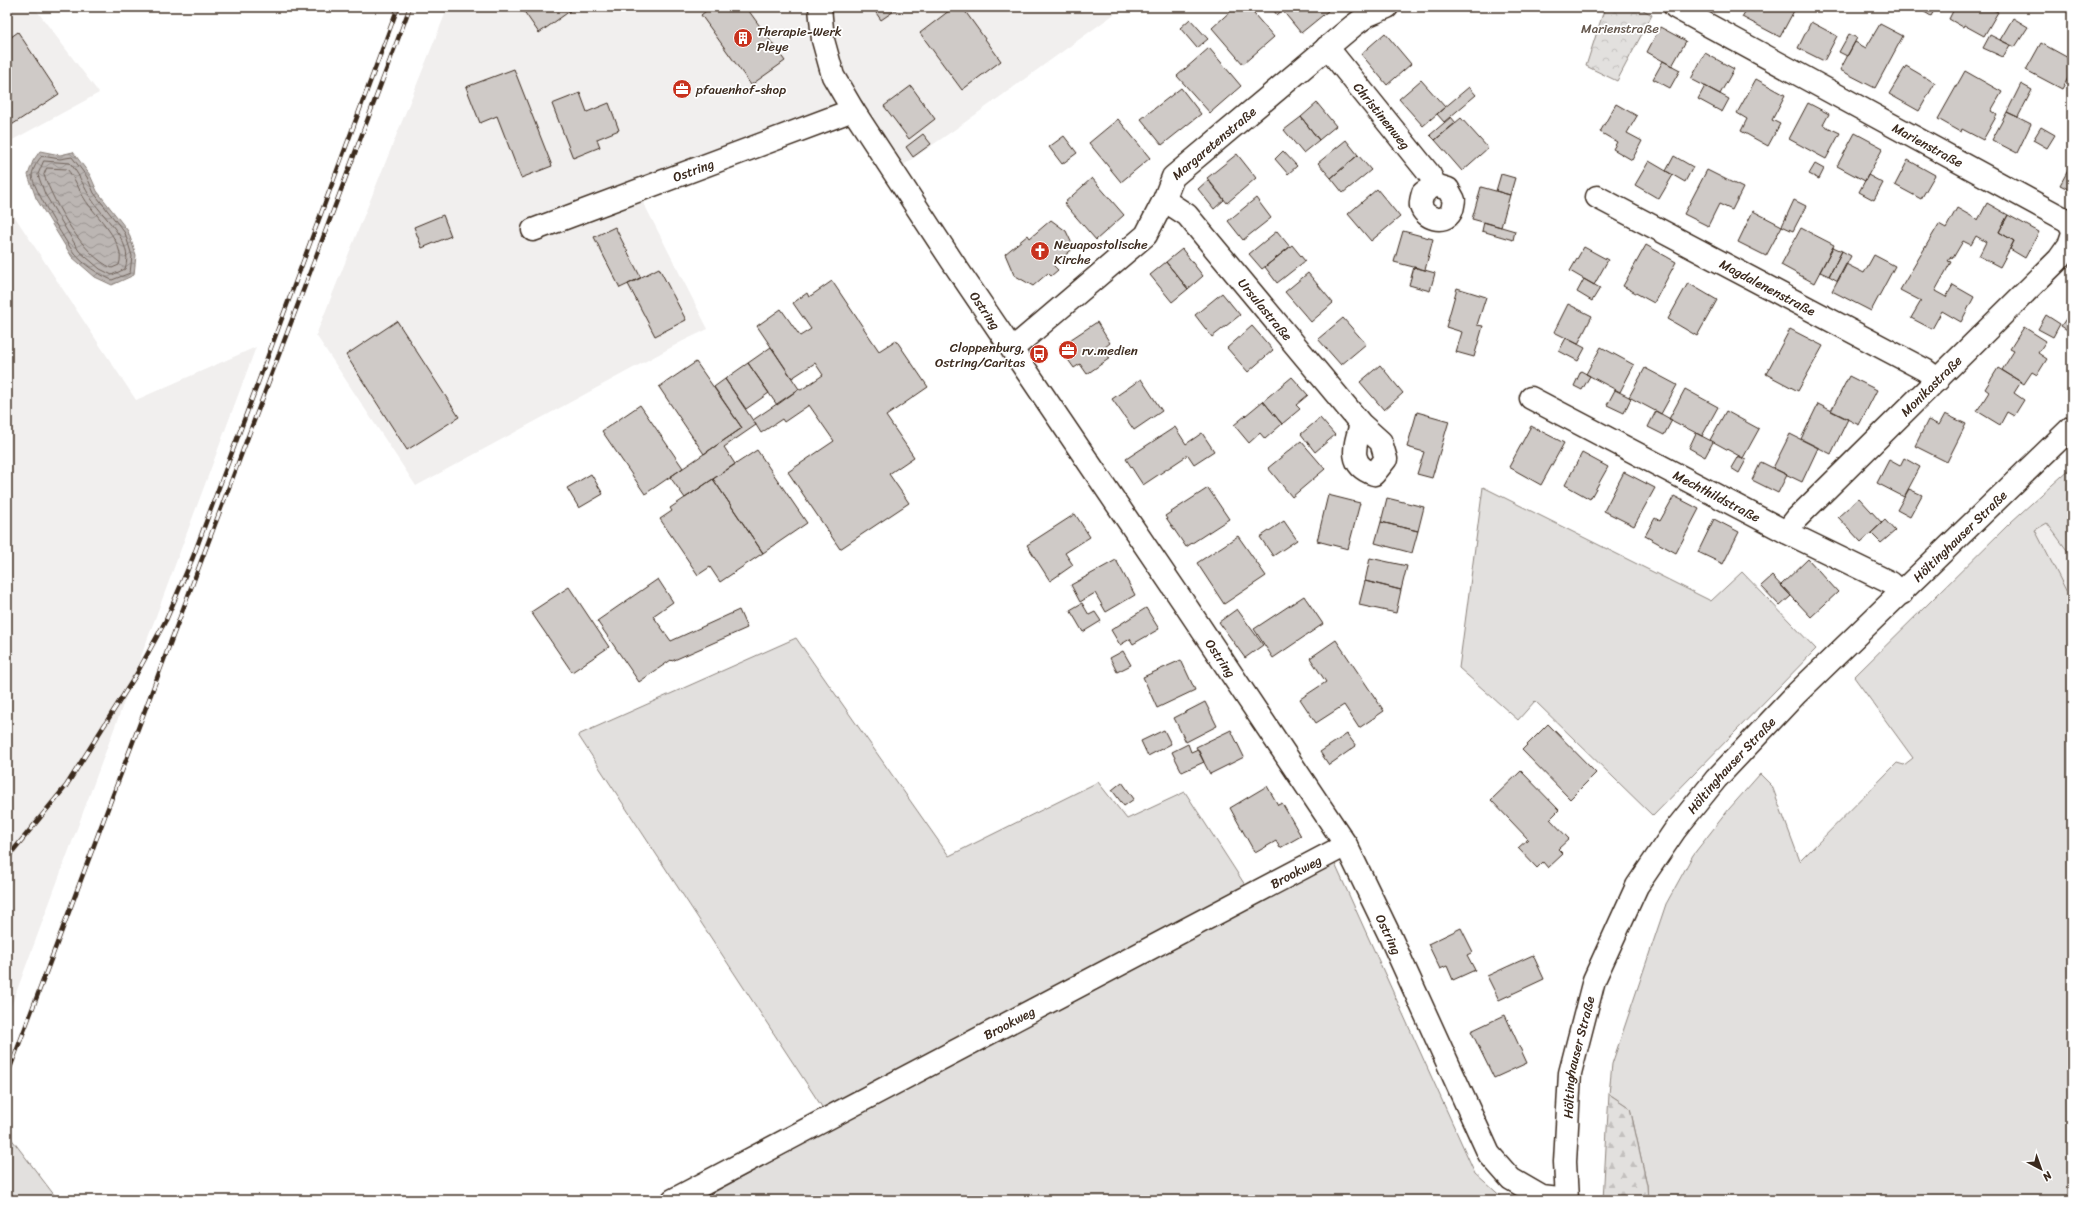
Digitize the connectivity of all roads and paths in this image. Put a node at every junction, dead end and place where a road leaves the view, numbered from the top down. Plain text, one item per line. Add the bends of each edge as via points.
1 (820, 7) edge
2 (1387, 7) edge
3 (1675, 7) edge
4 (1327, 47) junction
5 (853, 110) junction
6 (1435, 185) dead end
7 (1597, 197) dead end
8 (1164, 200) junction
9 (2072, 228) edge
10 (533, 230) dead end
11 (2072, 236) edge
12 (1012, 349) junction
13 (1938, 380) junction
14 (1531, 398) dead end
15 (1361, 424) dead end
16 (2072, 427) edge
17 (1786, 532) junction
18 (1902, 594) junction
19 (1346, 845) junction
20 (673, 1200) edge
21 (1567, 1200) edge

1 - 5 street, Ostring via 823,40 833,76
2 - 4 street, Margaretenstraße via 1368,15
3 - 9 street, Marienstraße via 2068,221
4 - 6 street, Christinenweg via 1430,175
4 - 8 street, Margaretenstraße via 1173,177
5 - 10 street, Ostring
5 - 12 street, Ostring
7 - 13 street, Magdalenenstraße via 1925,370
8 - 12 street, Margaretenstraße via 1146,235
8 - 15 street, Ursulastraße via 1187,215
11 - 13 street, Monikastraße via 2059,259
12 - 19 street, Ostring
13 - 17 street, Monikastraße via 1797,518
14 - 17 street, Mechthildstraße
16 - 18 street, Höltinghauser Straße
17 - 18 street, Mechthildstraße via 1890,583
18 - 21 street, Höltinghauser Straße via 1797,693 1716,779 1675,830 1638,886 1594,980 1570,1072 1565,1162
19 - 20 street, Brookweg
19 - 21 street, Ostring via 1489,1154 1517,1183 1542,1197

